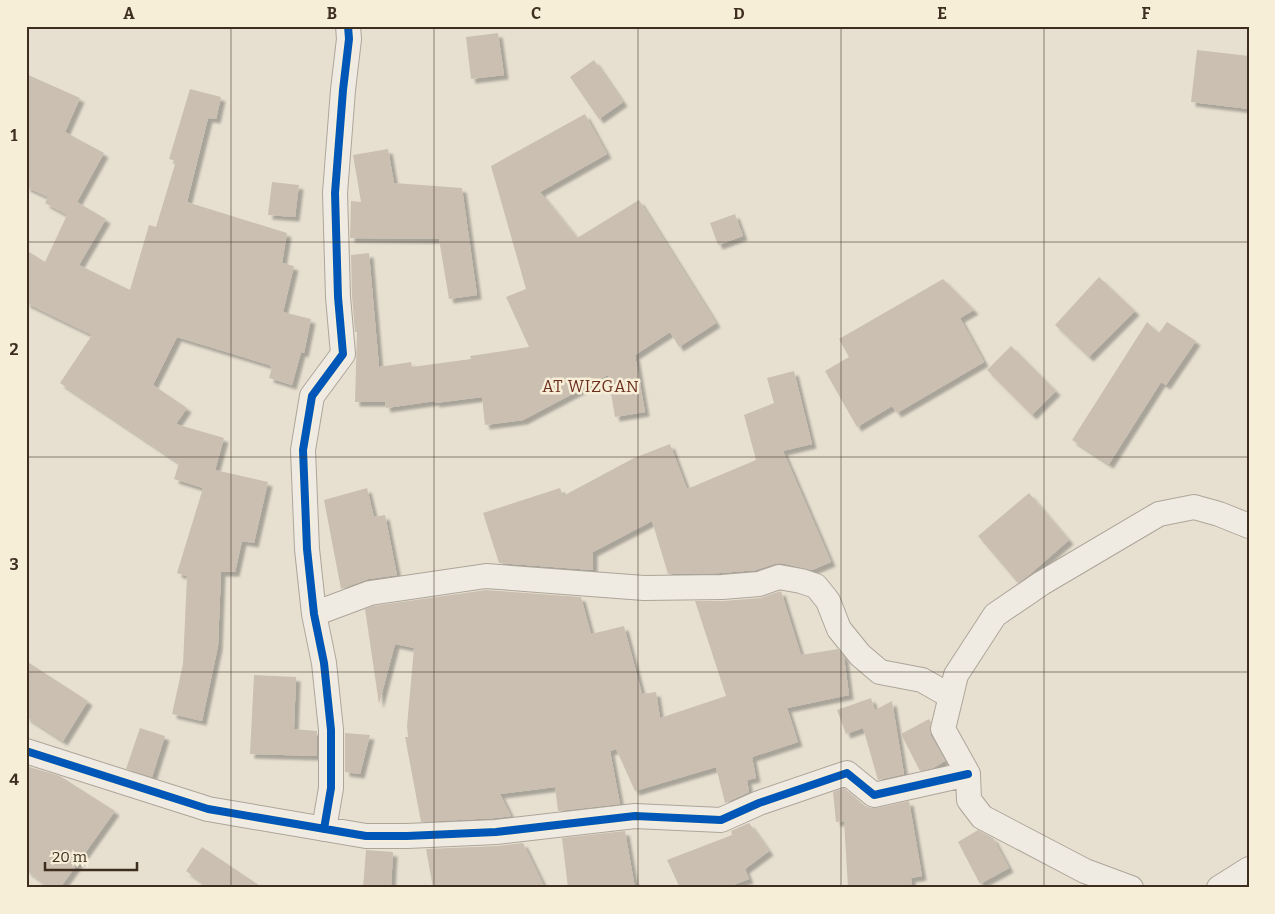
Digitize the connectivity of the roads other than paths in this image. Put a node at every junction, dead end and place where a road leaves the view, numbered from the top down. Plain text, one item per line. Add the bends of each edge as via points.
1 (348, 26) edge
2 (1249, 526) edge
3 (314, 614) junction
4 (950, 696) junction
5 (26, 751) edge
6 (968, 774) junction
7 (324, 829) junction
8 (1249, 869) edge
9 (1131, 888) edge
10 (1219, 888) edge

1 - 3 street via 335,193 343,354 312,396 303,450 307,550
2 - 4 street via 1194,508 1159,514 995,616 956,675
3 - 4 street via 370,593 486,576 644,588 750,585 779,577 816,586 828,600 839,629 860,655 880,672 922,680
3 - 7 street via 324,663 331,730 331,788
4 - 6 street via 943,729
5 - 7 street via 208,809
6 - 7 street via 874,795 847,773 759,803 721,820 635,816 496,832 407,836 366,836
6 - 9 street via 969,800 982,817 1085,871
8 - 10 street

